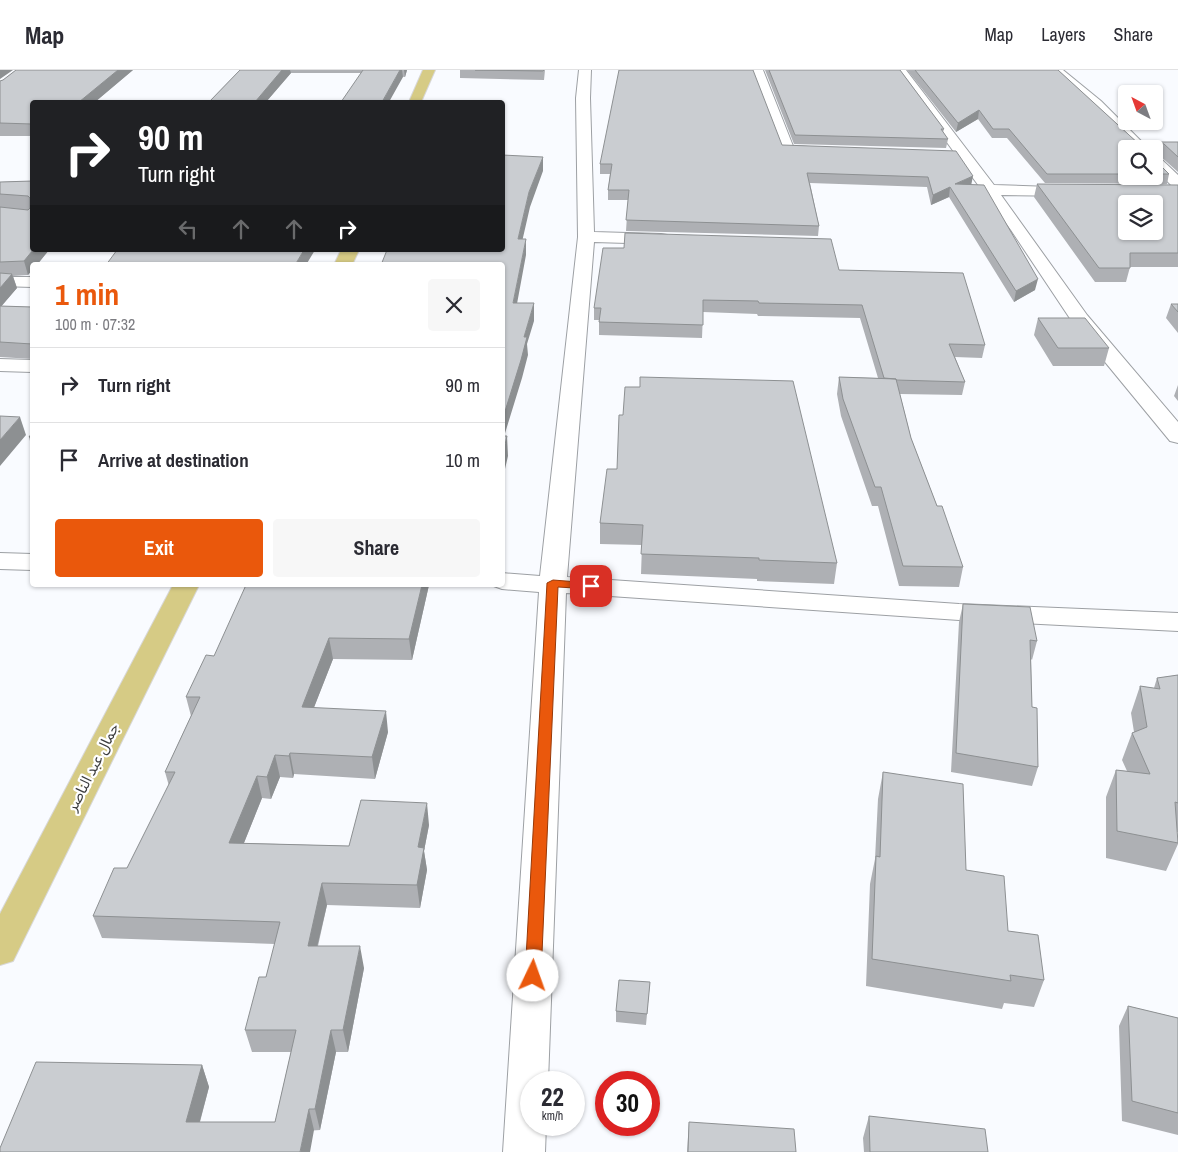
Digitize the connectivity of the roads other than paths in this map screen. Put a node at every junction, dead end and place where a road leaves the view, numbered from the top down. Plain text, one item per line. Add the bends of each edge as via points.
1 (429, 70) edge
2 (585, 70) edge
3 (757, 70) edge
4 (900, 70) edge
5 (1056, 70) edge
6 (416, 100) edge
7 (1133, 140) edge
8 (836, 151) edge
9 (942, 155) edge
10 (962, 155) junction
11 (1163, 163) edge
12 (1178, 165) edge
13 (1163, 172) edge
14 (1175, 189) edge
15 (989, 190) junction
16 (1088, 191) edge
17 (586, 237) junction
18 (673, 239) edge
19 (4, 282) edge
20 (30, 282) edge
21 (0, 366) edge
22 (30, 366) edge
23 (1178, 436) edge
24 (0, 561) edge
25 (30, 562) edge
26 (505, 581) edge
27 (553, 583) junction
28 (185, 587) edge
29 (1178, 622) edge
30 (0, 950) edge
31 (524, 1152) edge

1 - 6 main road
2 - 17 street
3 - 8 street via 787,150
4 - 10 street
5 - 7 street
9 - 10 street
10 - 15 street
11 - 12 street
13 - 14 street
15 - 16 street
15 - 23 street via 1080,319
17 - 18 street
17 - 27 street
19 - 20 street
21 - 22 street
24 - 25 street
26 - 27 street
27 - 29 street via 959,612
27 - 31 street
28 - 30 main road, جمال عبد الناصر

